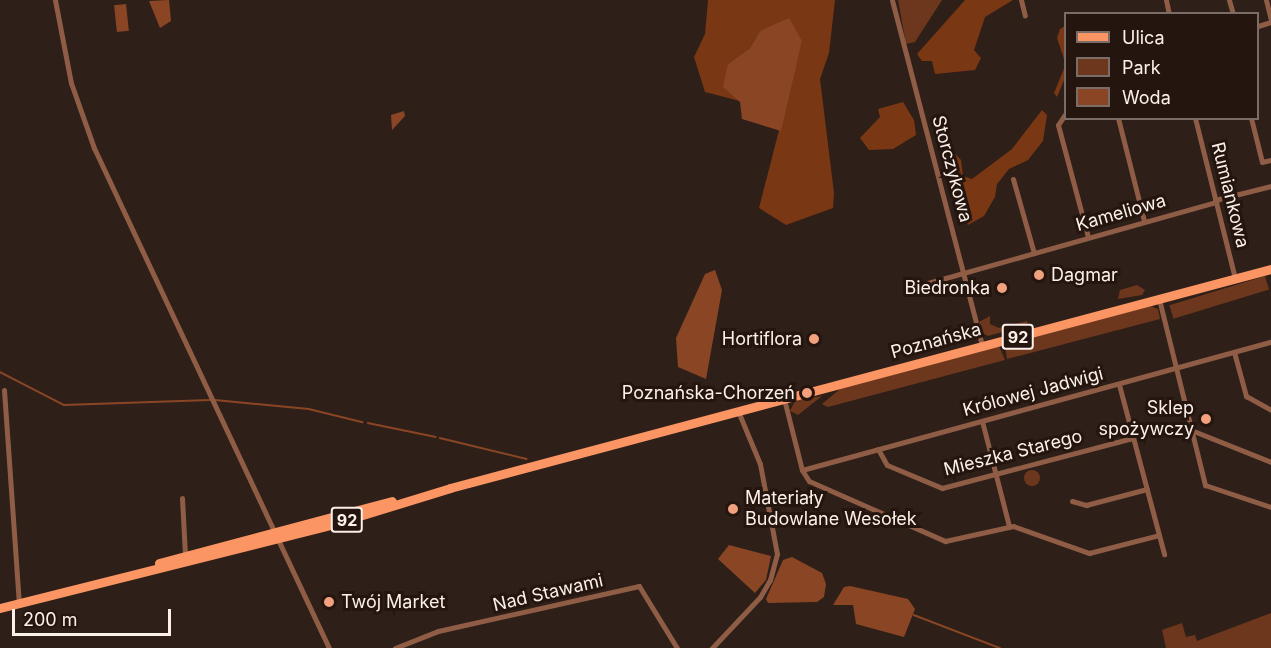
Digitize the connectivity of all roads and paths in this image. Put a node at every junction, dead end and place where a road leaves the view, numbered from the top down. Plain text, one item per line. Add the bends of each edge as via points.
1 (54, 0) edge
2 (892, 0) edge
3 (1021, 0) edge
4 (1266, 0) edge
5 (1025, 16) dead end
6 (1271, 21) edge
7 (1064, 115) edge
8 (1119, 120) edge
9 (1196, 120) edge
10 (1252, 120) edge
11 (1271, 160) edge
12 (1013, 179) dead end
13 (1271, 186) edge
14 (1216, 201) junction
15 (1144, 221) junction
16 (1088, 237) junction
17 (1034, 253) junction
18 (1271, 269) edge
19 (964, 272) junction
20 (1235, 279) junction
21 (917, 286) dead end
22 (1159, 299) junction
23 (1271, 342) edge
24 (982, 346) junction
25 (1234, 352) junction
26 (1176, 367) junction
27 (1119, 384) junction
28 (4, 390) dead end
29 (784, 399) junction
30 (1271, 410) edge
31 (738, 411) junction
32 (982, 421) junction
33 (1191, 430) junction
34 (1133, 438) junction
35 (878, 449) junction
36 (1271, 462) edge
37 (802, 470) junction
38 (996, 474) junction
39 (1147, 489) junction
40 (182, 498) dead end
41 (1072, 501) dead end
42 (1271, 507) edge
43 (1009, 526) junction
44 (276, 534) junction
45 (1159, 535) junction
46 (1164, 554) dead end
47 (185, 555) junction
48 (146, 569) junction
49 (19, 603) junction
50 (0, 608) edge
51 (329, 648) edge
52 (395, 648) edge
53 (677, 648) edge
54 (712, 648) edge

1 - 44 street via 71,83 94,148
2 - 19 street, Storczykowa
3 - 5 street
4 - 6 street
7 - 16 street via 1058,125
8 - 15 street
9 - 14 street, Rumiankowa
10 - 11 street via 1262,162
12 - 17 street
13 - 14 street, Kameliowa
14 - 15 street, Kameliowa
14 - 20 street, Rumiankowa
15 - 16 street, Kameliowa
16 - 17 street, Kameliowa
17 - 19 street, Kameliowa
18 - 20 main road, Poznańska / 92
19 - 21 street, Kameliowa
19 - 24 street, Storczykowa
20 - 22 main road, Poznańska / 92
22 - 24 main road, Poznańska / 92
22 - 26 street
23 - 25 street, Królowej Jadwigi
24 - 29 main road, Poznańska / 92
25 - 26 street, Królowej Jadwigi
25 - 30 street via 1246,396
26 - 27 street, Królowej Jadwigi
26 - 33 street
27 - 32 street, Królowej Jadwigi
27 - 34 street
28 - 49 street
29 - 31 main road, 92
29 - 37 street
31 - 44 main road, 92
31 - 54 street via 760,464 777,554 770,580 759,597
32 - 35 street, Królowej Jadwigi
32 - 38 street
33 - 36 street
33 - 42 street via 1205,485
34 - 38 street, Mieszka Starego
34 - 39 street
35 - 37 street, Królowej Jadwigi
35 - 38 street, Mieszka Starego via 883,462 940,488
37 - 43 street via 809,481 945,541
38 - 43 street
39 - 41 street via 1086,505
39 - 45 street
40 - 47 street
43 - 45 street via 1089,553
44 - 47 main road, 92
44 - 48 main road, 92
44 - 51 street
45 - 46 street
47 - 48 main road, 92
48 - 49 main road, 92
49 - 50 main road, 92
52 - 53 street, Nad Stawami via 438,631 639,586

